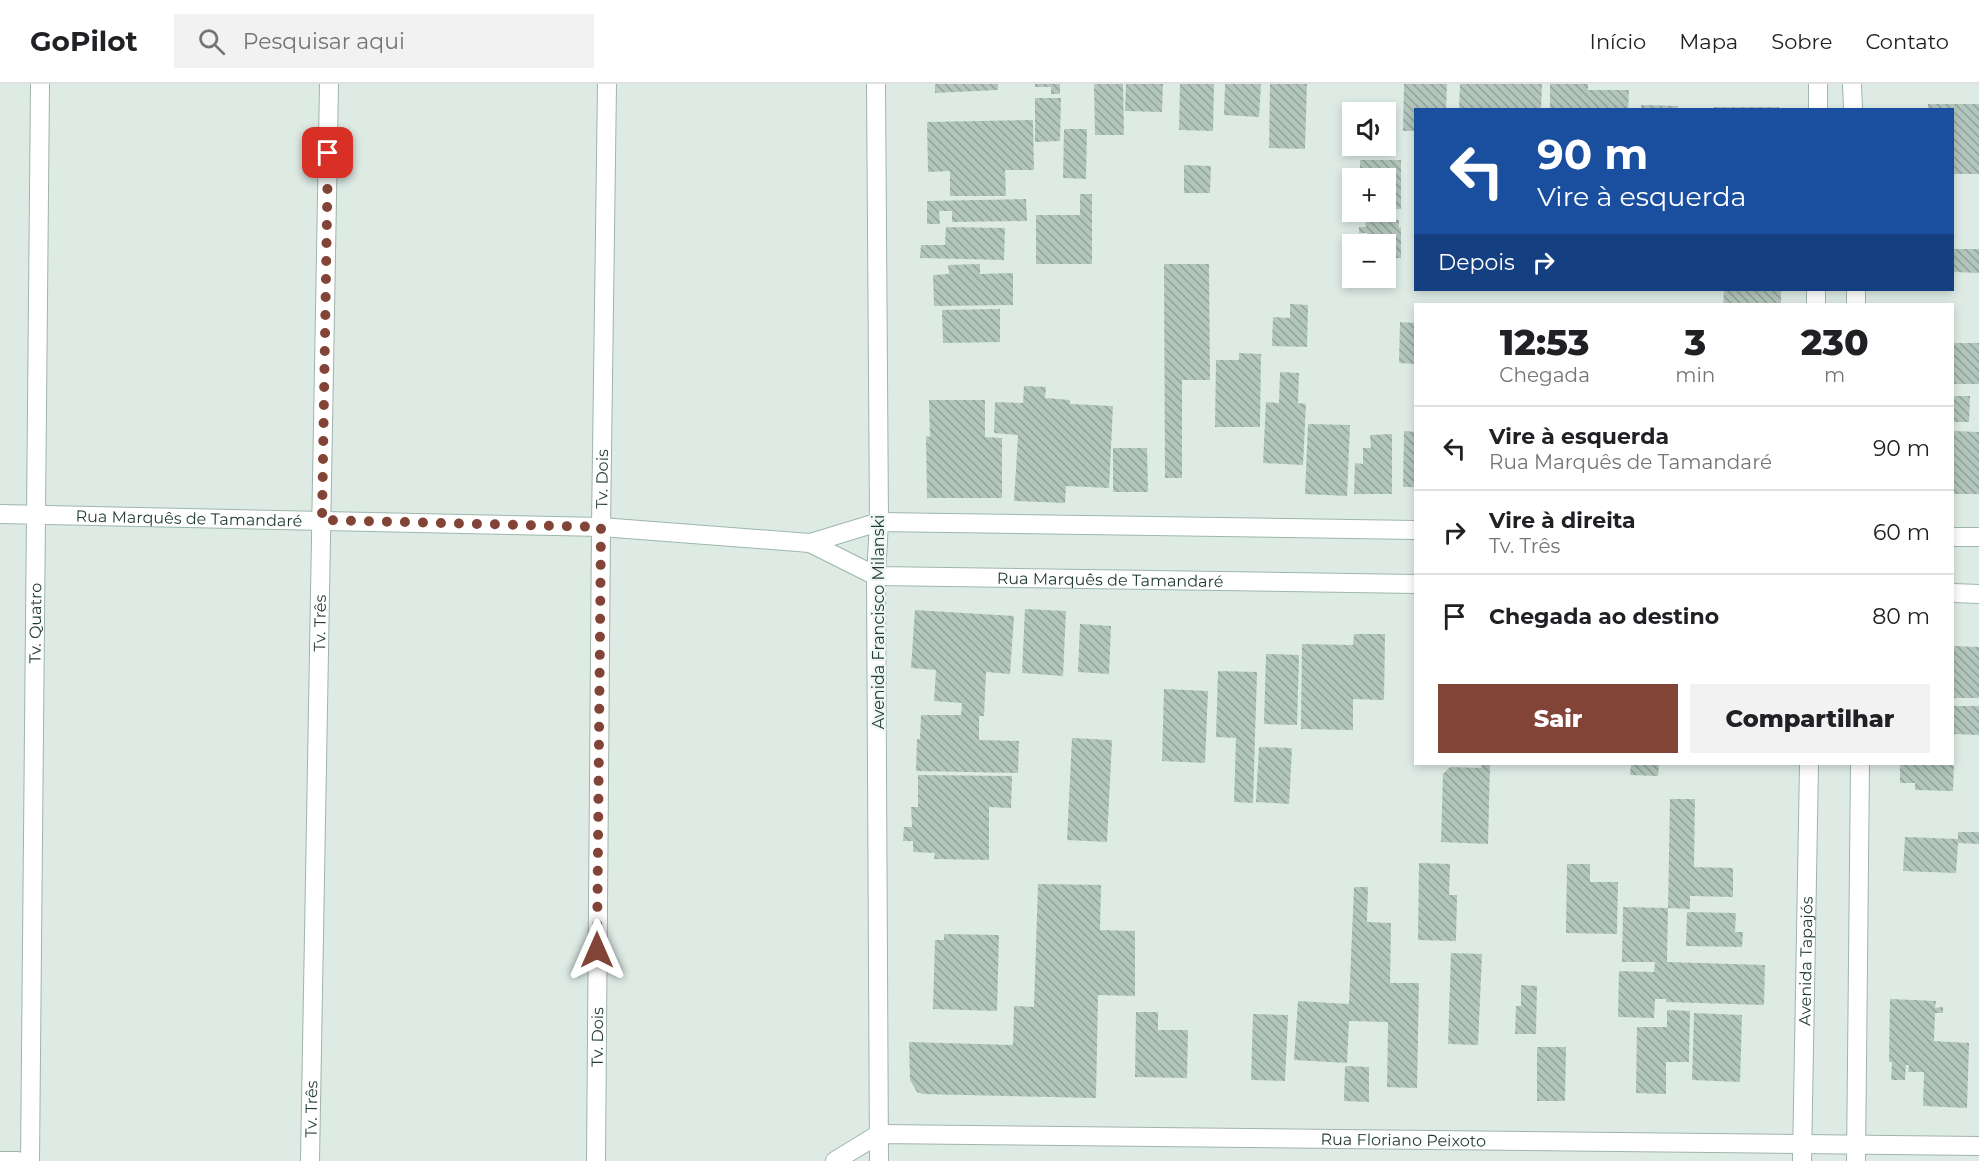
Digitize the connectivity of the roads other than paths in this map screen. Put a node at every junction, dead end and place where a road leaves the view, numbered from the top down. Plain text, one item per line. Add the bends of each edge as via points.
1 (40, 84) edge
2 (329, 84) edge
3 (607, 84) edge
4 (876, 84) edge
5 (1818, 84) edge
6 (1852, 84) edge
7 (1818, 108) edge
8 (1852, 108) edge
9 (0, 514) edge
10 (36, 515) junction
11 (322, 520) junction
12 (879, 522) junction
13 (601, 527) junction
14 (1414, 530) edge
15 (1954, 537) edge
16 (1979, 537) edge
17 (810, 543) junction
18 (876, 576) junction
19 (1414, 584) edge
20 (1954, 593) edge
21 (1979, 594) edge
22 (1809, 765) edge
23 (1860, 765) edge
24 (879, 1134) junction
25 (1979, 1146) edge
26 (1802, 1153) edge
27 (1856, 1153) edge
28 (0, 1161) edge
29 (18, 1161) edge
30 (30, 1161) edge
31 (310, 1161) edge
32 (596, 1161) edge
33 (835, 1161) edge
34 (879, 1161) edge

1 - 10 street, Tv. Quatro
2 - 11 street, Tv. Três
3 - 13 street, Tv. Dois
4 - 12 street, Avenida Francisco Milanski
5 - 7 street
6 - 8 street
9 - 10 street, Rua Marquês de Tamandaré
10 - 11 street, Rua Marquês de Tamandaré
10 - 30 street, Tv. Quatro
11 - 13 street, Rua Marquês de Tamandaré
11 - 31 street, Tv. Três
12 - 14 street, Rua Marquês de Tamandaré
12 - 17 street, Rua Marquês de Tamandaré
12 - 18 street, Avenida Francisco Milanski
13 - 17 street, Rua Marquês de Tamandaré
13 - 32 street, Tv. Dois
15 - 16 street
17 - 18 street, Rua Marquês de Tamandaré
18 - 19 street, Rua Marquês de Tamandaré
18 - 24 street, Avenida Francisco Milanski
20 - 21 street
22 - 26 street, Avenida Tapajós
23 - 27 street
24 - 26 street, Rua Floriano Peixoto
24 - 33 street
24 - 34 street, Avenida Francisco Milanski
25 - 27 street, Rua Floriano Peixoto
26 - 27 street, Rua Floriano Peixoto
28 - 29 street

